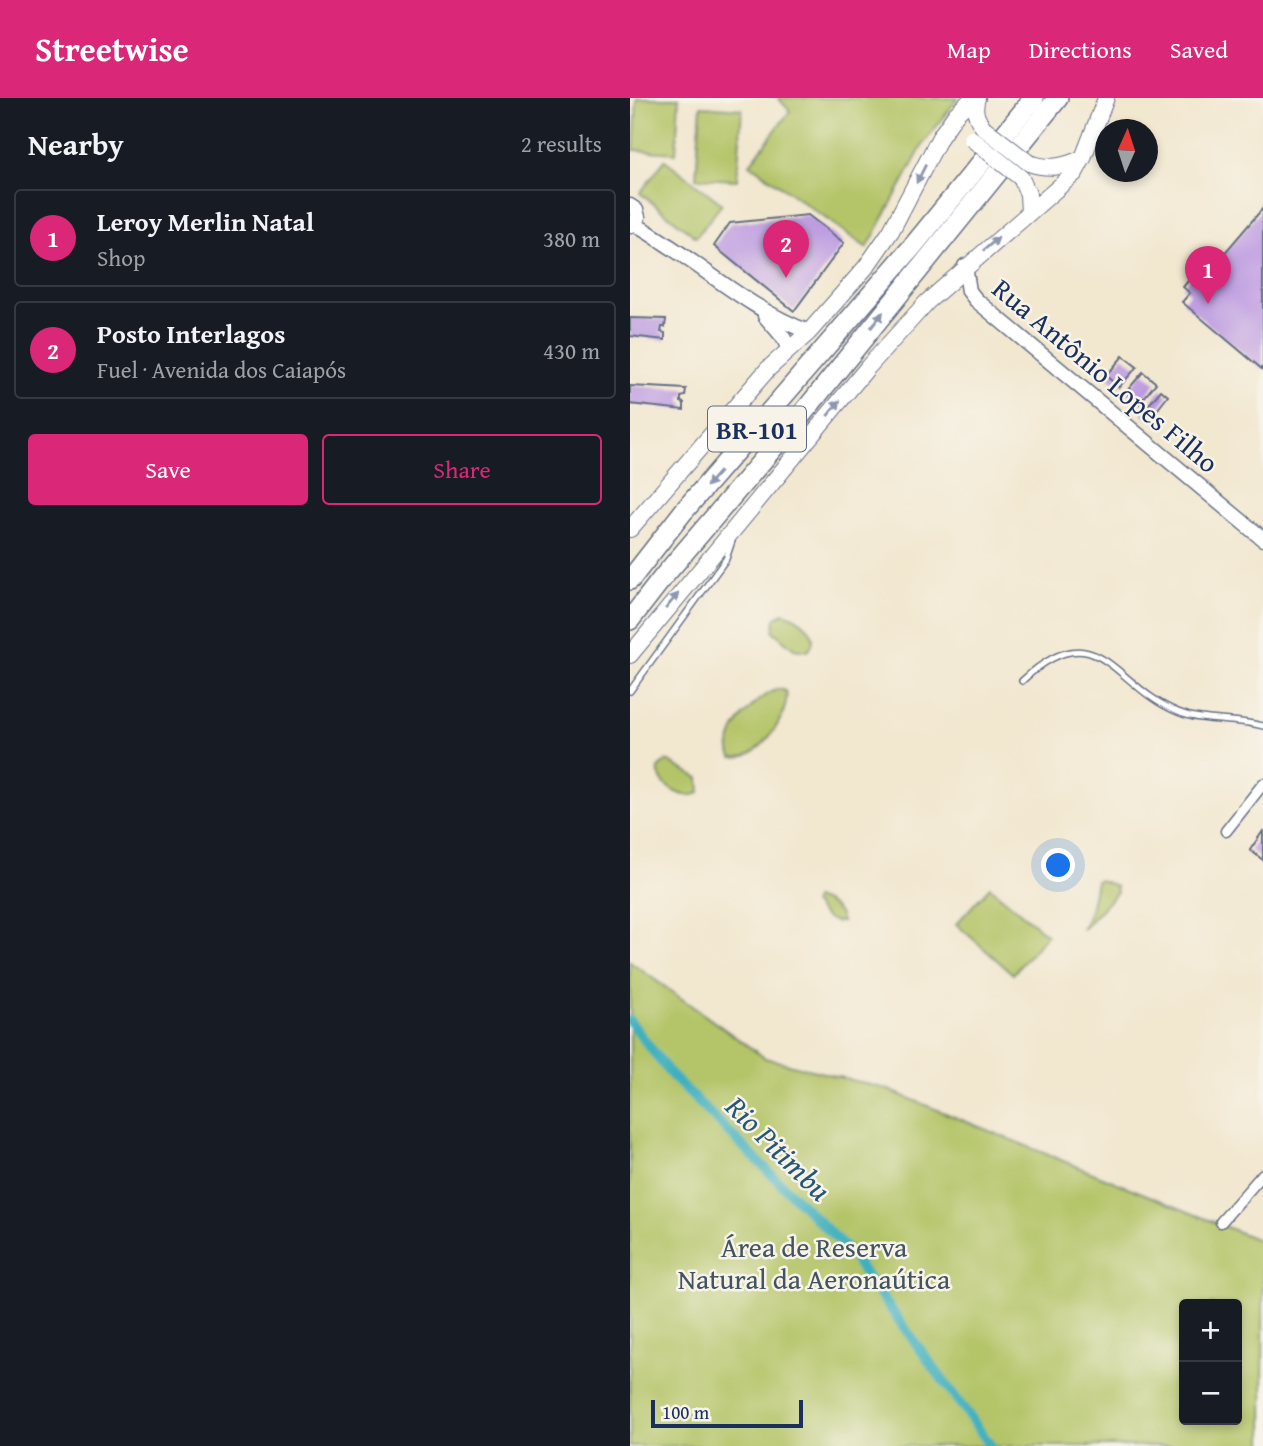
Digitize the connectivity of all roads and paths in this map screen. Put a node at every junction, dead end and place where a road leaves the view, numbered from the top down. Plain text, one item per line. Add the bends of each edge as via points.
1 (975, 98) edge
2 (1034, 98) edge
3 (1058, 98) edge
4 (1106, 98) edge
5 (978, 134) junction
6 (940, 137) junction
7 (1083, 158) junction
8 (1030, 212) junction
9 (633, 218) edge
10 (965, 266) junction
11 (759, 309) junction
12 (809, 332) junction
13 (789, 349) junction
14 (738, 525) junction
15 (630, 529) edge
16 (1263, 539) edge
17 (630, 580) edge
18 (630, 620) edge
19 (630, 655) edge
20 (1022, 681) dead end
21 (630, 691) edge
22 (1263, 726) edge
23 (1263, 784) edge
24 (1226, 831) dead end
25 (1263, 1174) edge
26 (1221, 1222) dead end

1 - 5 main road
1 - 6 main road
2 -> 17 highway, BR-101
18 -> 3 highway, BR-101
4 - 7 main road
5 - 6 main road
5 - 7 main road, bridge via 1028,163 1051,168
5 - 8 main road, bridge via 1020,178
6 -> 12 main road via 891,231
7 - 8 main road via 1070,179
10 -> 8 main road
9 - 11 street
14 -> 10 main road via 867,367
10 - 16 street, Rua Antônio Lopes Filho via 975,300
11 - 12 street
11 - 13 street
12 - 13 main road
13 - 15 main road
19 -> 14 main road
14 - 21 lane via 726,559
20 - 22 lane via 1051,657 1082,652 1125,674 1177,712
23 - 24 street
25 - 26 street

